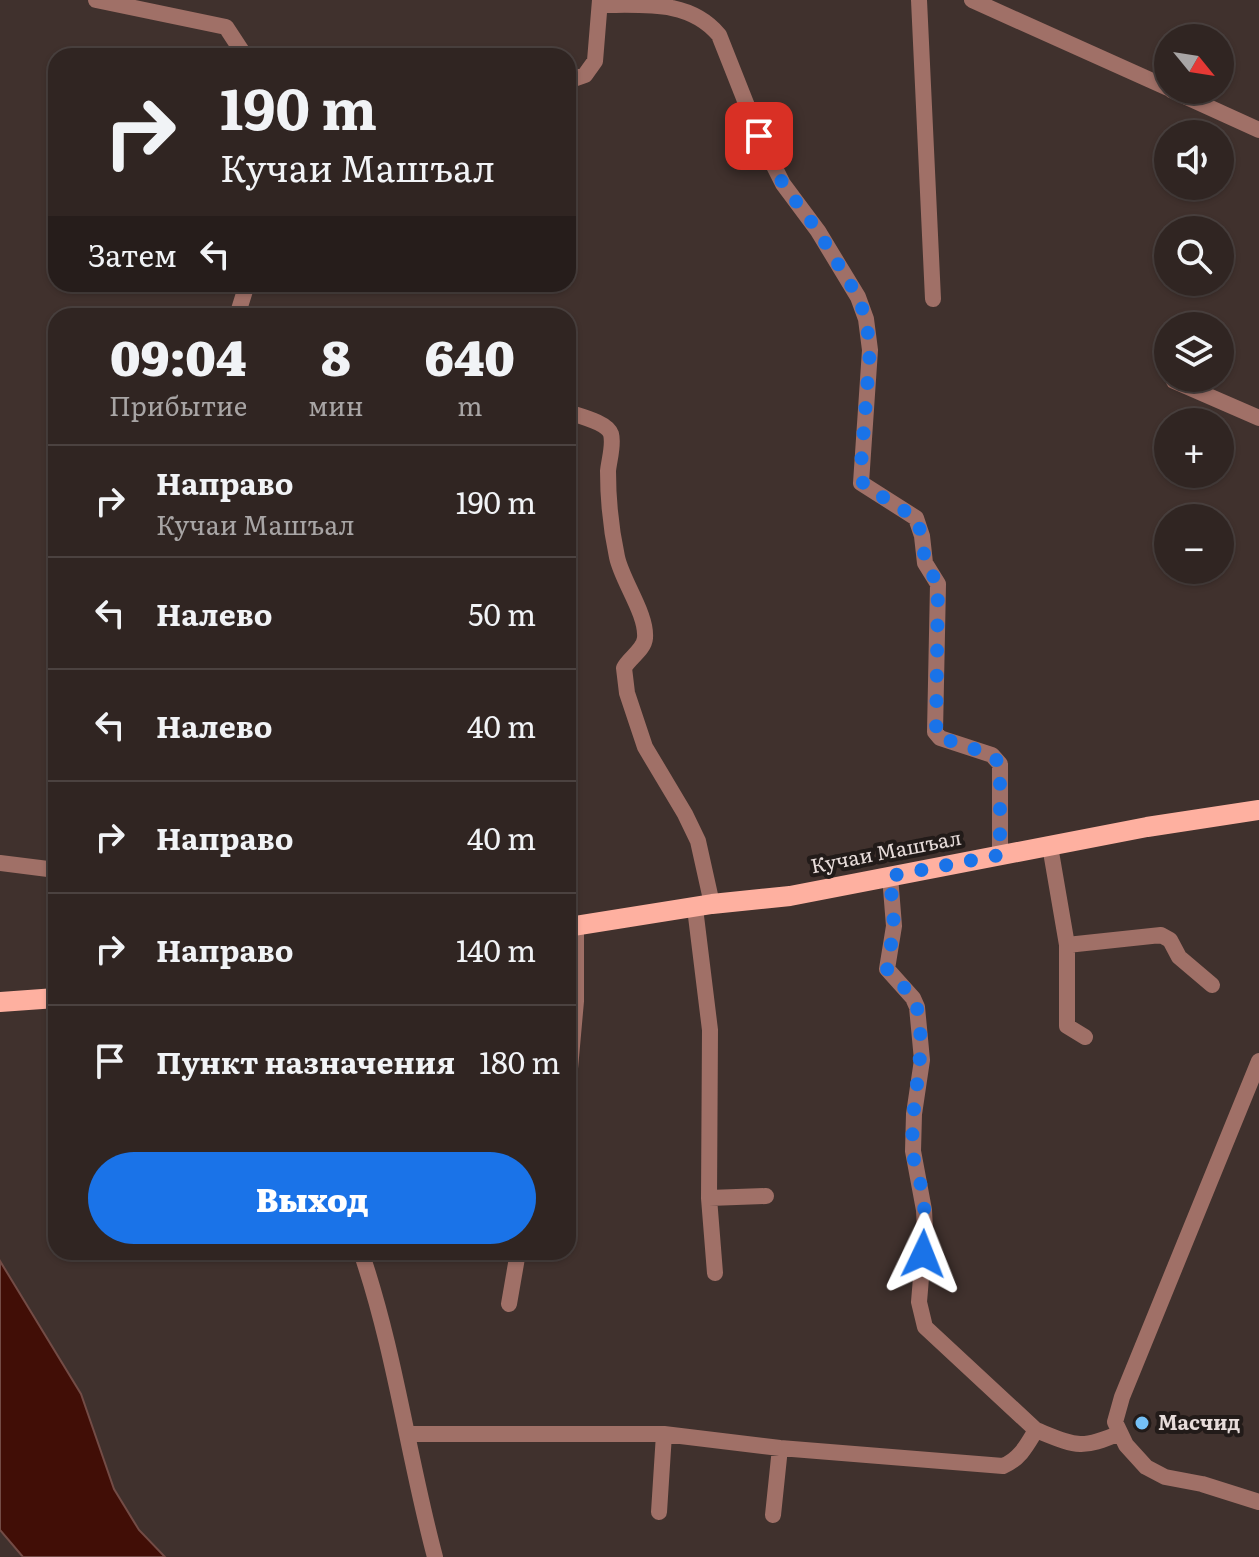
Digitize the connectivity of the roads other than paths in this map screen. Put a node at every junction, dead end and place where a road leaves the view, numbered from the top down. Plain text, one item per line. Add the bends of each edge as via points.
1 (96, 0) edge
2 (919, 0) edge
3 (972, 0) edge
4 (600, 2) edge
5 (240, 48) edge
6 (576, 78) edge
7 (1154, 82) edge
8 (1203, 104) edge
9 (1259, 130) edge
10 (933, 299) dead end
11 (1199, 392) edge
12 (576, 415) edge
13 (1259, 418) edge
14 (1259, 810) edge
15 (1050, 846) junction
16 (1000, 855) junction
17 (0, 863) edge
18 (48, 869) edge
19 (890, 876) junction
20 (704, 906) junction
21 (576, 925) edge
22 (1067, 945) junction
23 (1212, 985) dead end
24 (48, 999) edge
25 (0, 1002) edge
26 (1085, 1037) dead end
27 (1259, 1061) edge
28 (766, 1196) dead end
29 (709, 1198) junction
30 (363, 1260) edge
31 (517, 1260) edge
32 (715, 1273) dead end
33 (509, 1304) dead end
34 (1036, 1430) junction
35 (1120, 1433) junction
36 (408, 1434) junction
37 (664, 1434) junction
38 (780, 1448) junction
39 (1259, 1502) edge
40 (659, 1512) dead end
41 (773, 1515) dead end
42 (435, 1557) edge

1 - 5 street via 226,27
2 - 10 street
3 - 7 street
4 - 6 street via 595,61
4 - 16 street via 678,5 709,21 783,184 858,297 870,350 861,483 908,511 919,524 925,563 938,584 935,732 998,760
8 - 9 street
11 - 13 street
12 - 20 street via 611,434 611,528 645,638 624,668 625,685 645,747 698,841
14 - 15 main road, Кучаи Машъал
15 - 16 main road, Кучаи Машъал
15 - 22 street
16 - 19 main road, Кучаи Машъал
17 - 18 street
19 - 20 main road, Кучаи Машъал
19 - 34 street via 894,926 887,969 913,998 921,1044 913,1151 924,1210 919,1302 925,1327
20 - 21 main road, Кучаи Машъал
20 - 29 street
22 - 23 street via 1161,935
22 - 26 street via 1067,1026
24 - 25 main road
27 - 35 street via 1122,1397 1115,1422
28 - 29 street
29 - 32 street
30 - 36 street
31 - 33 street
34 - 35 street via 1073,1445
34 - 38 street via 1014,1462 1003,1466
35 - 39 street via 1146,1467 1165,1477
36 - 37 street
36 - 42 street
37 - 38 street
37 - 40 street
38 - 41 street

